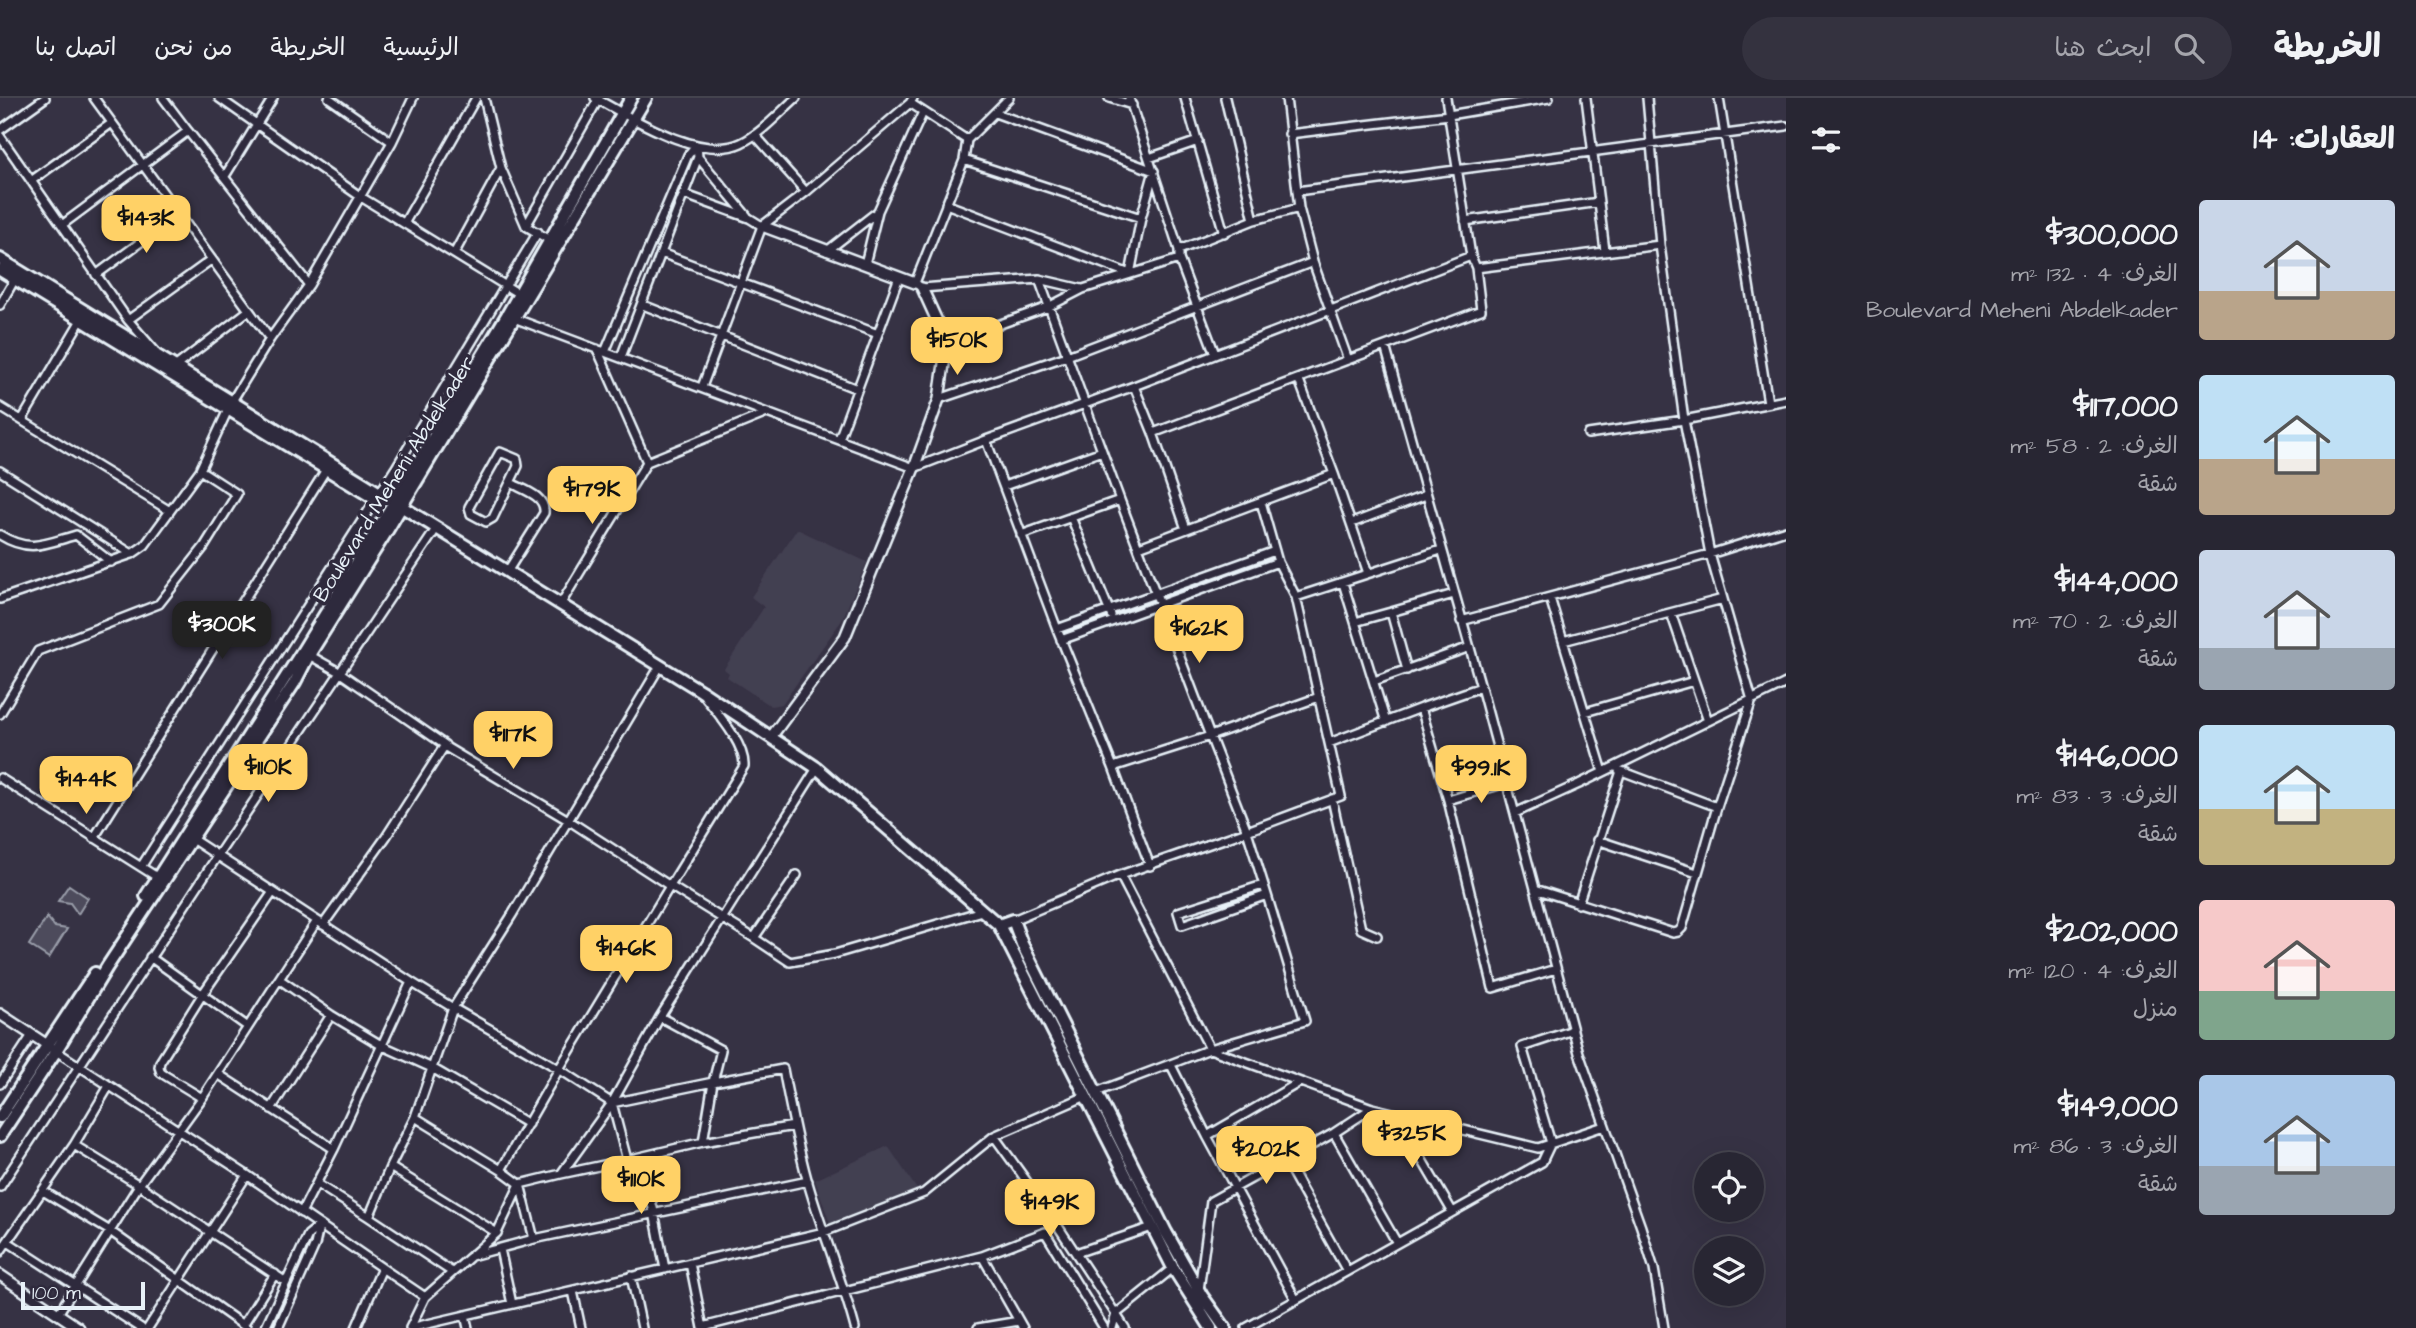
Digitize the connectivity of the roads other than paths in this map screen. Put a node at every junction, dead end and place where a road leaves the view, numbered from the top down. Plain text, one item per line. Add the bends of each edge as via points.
1 (45, 98) edge
2 (94, 98) edge
3 (163, 98) edge
4 (219, 98) edge
5 (273, 98) edge
6 (329, 98) edge
7 (413, 98) edge
8 (476, 98) edge
9 (484, 98) edge
10 (631, 98) edge
11 (646, 98) edge
12 (796, 98) edge
13 (1009, 98) edge
14 (1109, 98) edge
15 (1185, 98) edge
16 (1225, 98) edge
17 (1286, 98) edge
18 (1446, 98) edge
19 (1549, 98) edge
20 (1586, 98) edge
21 (1647, 98) edge
22 (1719, 98) edge
23 (597, 99) edge
24 (912, 100) edge
25 (1130, 102) edge
26 (923, 111) junction
27 (622, 113) junction
28 (995, 113) junction
29 (1449, 115) junction
30 (634, 122) junction
31 (112, 123) junction
32 (258, 125) junction
33 (1786, 126) edge
34 (0, 130) edge
35 (188, 131) junction
36 (1289, 134) junction
37 (1723, 134) junction
38 (755, 135) junction
39 (0, 136) edge
40 (967, 140) junction
41 (1198, 141) junction
42 (392, 142) junction
43 (1652, 142) junction
44 (696, 145) junction
45 (1593, 150) junction
46 (698, 157) junction
47 (1149, 158) junction
48 (964, 160) junction
49 (144, 166) junction
50 (501, 168) junction
51 (1154, 171) junction
52 (1458, 171) junction
53 (225, 176) junction
54 (31, 181) junction
55 (1297, 191) junction
56 (806, 192) junction
57 (683, 194) junction
58 (361, 197) junction
59 (1599, 202) junction
60 (946, 204) junction
61 (1299, 208) junction
62 (878, 211) junction
63 (180, 213) junction
64 (749, 218) junction
65 (1141, 218) junction
66 (1254, 220) junction
67 (1465, 221) junction
68 (404, 222) junction
69 (62, 225) junction
70 (526, 226) junction
71 (762, 226) junction
72 (538, 232) junction
73 (1224, 233) junction
74 (550, 240) junction
75 (1660, 245) junction
76 (827, 251) junction
77 (1605, 251) junction
78 (455, 252) junction
79 (661, 253) junction
80 (1179, 255) junction
81 (1471, 256) junction
82 (211, 260) junction
83 (2, 261) edge
84 (1313, 262) junction
85 (865, 264) junction
86 (1476, 268) junction
87 (1130, 274) junction
88 (96, 275) junction
89 (899, 277) junction
90 (15, 279) junction
91 (1040, 279) junction
92 (505, 284) junction
93 (309, 285) junction
94 (740, 285) junction
95 (919, 286) junction
96 (1083, 289) junction
97 (519, 294) junction
98 (0, 305) edge
99 (643, 305) junction
100 (1198, 306) junction
101 (1048, 307) junction
102 (1330, 309) junction
103 (248, 311) junction
104 (511, 317) junction
105 (81, 320) junction
106 (128, 320) junction
107 (878, 334) junction
108 (719, 336) junction
109 (270, 340) junction
110 (947, 343) junction
111 (1385, 346) junction
112 (601, 350) junction
113 (1215, 355) junction
114 (1068, 356) junction
115 (160, 357) junction
116 (621, 357) junction
117 (1348, 360) junction
118 (176, 366) junction
119 (1299, 380) junction
120 (1135, 386) junction
121 (702, 387) junction
122 (857, 389) junction
123 (939, 399) junction
124 (1786, 400) edge
125 (1086, 403) junction
126 (1768, 403) junction
127 (230, 404) junction
128 (0, 407) edge
129 (768, 413) junction
130 (22, 420) junction
131 (1684, 420) junction
132 (1153, 433) junction
133 (1588, 434) dead end
134 (839, 439) junction
135 (986, 440) junction
136 (1102, 452) junction
137 (647, 462) junction
138 (328, 466) junction
139 (914, 468) junction
140 (200, 470) junction
141 (0, 471) edge
142 (1334, 474) junction
143 (511, 482) junction
144 (1003, 486) junction
145 (1426, 495) junction
146 (378, 496) junction
147 (1120, 500) junction
148 (1261, 502) junction
149 (397, 507) junction
150 (170, 511) junction
151 (1071, 517) junction
152 (1352, 523) junction
153 (436, 529) junction
154 (1186, 529) junction
155 (1786, 530) edge
156 (1021, 535) junction
157 (0, 536) edge
158 (1139, 547) junction
159 (1441, 550) junction
160 (1275, 551) junction
161 (132, 554) junction
162 (1710, 554) junction
163 (111, 562) junction
164 (1278, 562) junction
165 (507, 572) junction
166 (1368, 573) junction
167 (1343, 583) junction
168 (1157, 594) junction
169 (1454, 594) junction
170 (1296, 597) junction
171 (1550, 598) junction
172 (1723, 599) junction
173 (1, 601) edge
174 (560, 605) junction
175 (1161, 605) junction
176 (1109, 611) junction
177 (1391, 612) junction
178 (1671, 613) junction
179 (1461, 621) junction
180 (1114, 622) junction
181 (1355, 622) junction
182 (1057, 629) junction
183 (1061, 640) junction
184 (1563, 641) junction
185 (1470, 647) junction
186 (309, 655) junction
187 (660, 666) junction
188 (1407, 670) junction
189 (339, 672) junction
190 (1374, 681) junction
191 (1695, 681) junction
192 (1786, 683) edge
193 (1481, 687) junction
194 (701, 691) junction
195 (1319, 697) junction
196 (1752, 700) junction
197 (1422, 708) junction
198 (1585, 712) junction
199 (0, 714) edge
200 (1386, 722) junction
201 (1708, 722) junction
202 (1210, 736) junction
203 (771, 737) junction
204 (1329, 743) junction
205 (444, 746) junction
206 (1113, 767) junction
207 (817, 768) junction
208 (1612, 768) junction
209 (1621, 771) junction
210 (1604, 772) junction
211 (0, 778) edge
212 (1506, 783) junction
213 (1332, 799) junction
214 (1448, 800) junction
215 (1717, 807) junction
216 (1515, 813) junction
217 (568, 820) junction
218 (1247, 831) junction
219 (94, 838) junction
220 (192, 839) junction
221 (1597, 840) junction
222 (218, 855) junction
223 (1150, 866) junction
224 (141, 867) junction
225 (1697, 873) junction
226 (797, 875) dead end
227 (1120, 875) junction
228 (158, 877) junction
229 (1263, 885) junction
230 (670, 886) junction
231 (1535, 889) junction
232 (273, 892) junction
233 (1267, 895) junction
234 (1578, 904) junction
235 (982, 911) junction
236 (723, 920) junction
237 (1013, 920) junction
238 (320, 923) junction
239 (999, 925) junction
240 (1377, 936) dead end
241 (754, 938) junction
242 (150, 957) junction
243 (1556, 969) junction
244 (279, 979) junction
245 (411, 982) junction
246 (202, 995) junction
247 (453, 1008) junction
248 (0, 1014) edge
249 (331, 1015) junction
250 (660, 1017) junction
251 (248, 1027) junction
252 (1573, 1030) junction
253 (32, 1035) junction
254 (381, 1045) junction
255 (52, 1048) junction
256 (1210, 1049) junction
257 (80, 1065) junction
258 (1171, 1065) junction
259 (432, 1068) junction
260 (559, 1069) junction
261 (218, 1074) junction
262 (713, 1082) junction
263 (1300, 1082) junction
264 (0, 1084) edge
265 (109, 1086) junction
266 (1091, 1094) junction
267 (202, 1098) junction
268 (612, 1103) junction
269 (1372, 1108) junction
270 (271, 1109) junction
271 (1395, 1114) junction
272 (0, 1117) edge
273 (415, 1117) junction
274 (528, 1124) junction
275 (794, 1126) junction
276 (1604, 1126) junction
277 (178, 1132) junction
278 (1334, 1133) junction
279 (0, 1136) edge
280 (994, 1136) junction
281 (1207, 1136) junction
282 (703, 1142) junction
283 (1551, 1143) junction
284 (74, 1144) junction
285 (334, 1149) junction
286 (640, 1159) junction
287 (627, 1160) junction
288 (1285, 1160) junction
289 (390, 1167) junction
290 (501, 1170) junction
291 (561, 1174) junction
292 (247, 1175) junction
293 (808, 1181) junction
294 (317, 1184) junction
295 (520, 1184) junction
296 (139, 1185) junction
297 (0, 1187) edge
298 (1235, 1187) junction
299 (43, 1191) junction
300 (1452, 1211) junction
301 (654, 1212) junction
302 (301, 1213) junction
303 (369, 1217) junction
304 (319, 1226) junction
305 (1058, 1226) junction
306 (1152, 1227) junction
307 (211, 1230) junction
308 (110, 1231) junction
309 (824, 1232) junction
310 (1045, 1232) junction
311 (497, 1233) junction
312 (534, 1239) junction
313 (8, 1242) junction
314 (1396, 1243) junction
315 (500, 1249) junction
316 (0, 1252) edge
317 (1076, 1254) junction
318 (471, 1256) junction
319 (982, 1256) junction
320 (690, 1263) junction
321 (382, 1268) junction
322 (1173, 1268) junction
323 (665, 1269) junction
324 (1347, 1271) junction
325 (452, 1272) junction
326 (275, 1274) junction
327 (0, 1275) edge
328 (631, 1276) junction
329 (180, 1279) junction
330 (286, 1282) junction
331 (75, 1287) junction
332 (573, 1291) junction
333 (1199, 1291) junction
334 (846, 1292) junction
335 (425, 1297) junction
336 (1296, 1300) junction
337 (512, 1304) junction
338 (58, 1314) junction
339 (1116, 1314) junction
340 (464, 1315) junction
341 (1021, 1325) edge
342 (245, 1326) edge
343 (79, 1328) edge
344 (141, 1328) edge
345 (148, 1328) edge
346 (265, 1328) edge
347 (278, 1328) edge
348 (356, 1328) edge
349 (410, 1328) edge
350 (468, 1328) edge
351 (581, 1328) edge
352 (642, 1328) edge
353 (703, 1328) edge
354 (855, 1328) edge
355 (978, 1328) edge
356 (1104, 1328) edge
357 (1112, 1328) edge
358 (1125, 1328) edge
359 (1211, 1328) edge
360 (1224, 1328) edge
361 (1246, 1328) edge
362 (1664, 1328) edge

1 - 34 street
2 - 31 street
3 - 35 street
4 - 32 street
5 - 32 street
6 - 42 street
7 - 42 street
8 - 68 street
9 - 50 street
10 - 27 main road
11 - 30 main road, Boulevard Meheni Abdelkader
12 - 38 street
13 - 28 street
14 - 25 street
15 - 41 street
16 - 66 street
17 - 36 street
18 - 29 street
19 - 29 street
20 - 45 street
21 - 43 street
22 - 37 street
23 - 27 street
23 - 70 street
24 - 26 street
24 - 56 street
25 - 47 street
26 - 40 street
26 - 62 street
27 - 30 street
27 - 74 main road
28 - 40 street
28 - 51 street
29 - 36 street
29 - 52 street
30 - 44 street
30 - 104 main road, Boulevard Meheni Abdelkader
31 - 49 street
31 - 54 street
32 - 53 street
32 - 58 street
33 - 37 street
35 - 49 street
35 - 53 street
36 - 55 street
37 - 43 street
37 - 126 street
38 - 44 street via 722,147
38 - 56 street
39 - 54 street
40 - 48 street
41 - 47 street
41 - 73 street
42 - 58 street
43 - 45 street
43 - 75 street
44 - 46 street
44 - 112 street
45 - 52 street
45 - 59 street
46 - 57 street
46 - 64 street
47 - 51 street
48 - 60 street
48 - 65 street
49 - 63 street
49 - 69 street
50 - 70 street
50 - 78 street
51 - 65 street
51 - 80 street
52 - 55 street
52 - 67 street
53 - 93 street
54 - 69 street
55 - 61 street
56 - 71 street
57 - 64 street
57 - 79 street
58 - 68 street
58 - 93 street
59 - 67 street
59 - 77 street
60 - 87 street
60 - 95 street
61 - 66 street
61 - 84 street
62 - 76 street
62 - 85 street
63 - 82 street
63 - 88 street
64 - 71 street
65 - 87 street
66 - 73 street
67 - 81 street
68 - 78 street
69 - 88 street
70 - 72 street
71 - 76 street
71 - 94 street
72 - 74 street
72 - 92 street
73 - 80 street
74 - 97 main road
75 - 77 street
75 - 131 street
76 - 85 street
77 - 86 street
78 - 92 street
79 - 94 street
79 - 99 street
80 - 87 street
80 - 100 street
81 - 86 street
81 - 102 street
82 - 103 street
82 - 106 street
83 - 90 main road
83 - 115 main road
84 - 100 street
84 - 102 street
85 - 89 street
86 - 111 street via 1481,310
87 - 96 street
88 - 106 street
89 - 95 street
89 - 107 street
90 - 98 street
90 - 105 main road
91 - 95 street
91 - 96 street
91 - 101 street
92 - 97 street
92 - 146 street
93 - 109 street
94 - 107 street
94 - 108 street
95 - 110 street
96 - 101 street
97 - 104 main road
99 - 108 street
99 - 116 street
100 - 113 street
100 - 114 street
101 - 110 street
101 - 114 street
102 - 113 street
102 - 117 street
103 - 109 street
103 - 118 street
104 - 112 street
104 - 149 main road, Boulevard Meheni Abdelkader
105 - 127 main road
105 - 130 street
106 - 115 street
107 - 122 street
108 - 121 street
108 - 122 street
109 - 127 street
110 - 123 street
111 - 117 street
111 - 145 street
112 - 116 street
112 - 137 street
113 - 120 street
114 - 123 street
114 - 125 street
115 - 118 main road
116 - 121 street
117 - 119 street
118 - 127 main road
119 - 132 street
119 - 142 street
120 - 125 street
120 - 132 street
121 - 129 street
122 - 134 street
123 - 139 street
124 - 126 street
125 - 135 street
125 - 136 street
126 - 131 street
127 - 138 main road
127 - 140 street
128 - 130 street
129 - 134 street
129 - 137 street
130 - 150 street
131 - 133 street
131 - 162 street
132 - 154 street
134 - 139 street
135 - 139 street
135 - 144 street
136 - 144 street
136 - 147 street
137 - 174 street
138 - 146 main road
138 - 219 street
139 - 203 street via 845,637
140 - 150 street
140 - 199 street via 237,494 204,547 159,604 38,651
141 - 161 street
142 - 148 street
142 - 152 street
143 - 143 street via 491,521 469,511 500,452 519,462
143 - 165 street via 545,506
144 - 156 street
145 - 152 street
145 - 159 street
146 - 149 main road
146 - 224 street
147 - 151 street
147 - 158 street
148 - 154 street
148 - 160 street
149 - 153 main road
149 - 186 main road, Boulevard Meheni Abdelkader
149 - 228 main road, Boulevard Meheni Abdelkader
150 - 161 street via 145,545
151 - 156 street
151 - 176 street
152 - 166 street
153 - 165 main road
153 - 189 street
154 - 158 street
155 - 162 street
156 - 182 street
157 - 163 street via 16,545 40,545 76,536
158 - 168 street
159 - 166 street
159 - 169 street
160 - 164 street
160 - 168 street
161 - 163 street
162 - 171 street
162 - 172 street
163 - 173 street
164 - 170 street
164 - 175 street
165 - 174 main road
166 - 167 street
167 - 170 street
167 - 181 street
168 - 175 street
168 - 176 street
169 - 177 street
169 - 179 street
170 - 195 street
171 - 179 street
171 - 184 street
172 - 178 street
172 - 196 street
174 - 187 main road
175 - 180 street
175 - 202 street
176 - 180 street
176 - 182 street
177 - 181 street
177 - 188 street
178 - 184 street
178 - 191 street
179 - 185 street
180 - 183 street
181 - 190 street
182 - 183 street
183 - 206 street
184 - 198 street
185 - 188 street
185 - 193 street
186 - 189 street
186 - 220 main road, Boulevard Meheni Abdelkader
187 - 194 main road
187 - 217 street
188 - 190 street
189 - 205 street
189 - 222 street
190 - 200 street
191 - 198 street
191 - 201 street
192 - 196 street
193 - 197 street
193 - 212 street
194 - 203 main road
194 - 230 street via 726,724 744,756 744,766
195 - 202 street
195 - 204 street
196 - 201 street
196 - 215 street
197 - 200 street
197 - 214 street
198 - 210 street
200 - 204 street
201 - 208 street
202 - 206 street
202 - 218 street
203 - 207 main road
204 - 213 street via 1341,796
205 - 217 street
205 - 238 street via 386,836
206 - 223 street
207 - 235 main road
207 - 236 street
208 - 209 street
208 - 210 street
209 - 215 street
209 - 221 street
210 - 216 street
211 - 219 street
212 - 214 street
212 - 216 street
213 - 218 street
213 - 240 street via 1362,929
214 - 243 street via 1493,988
215 - 225 street
216 - 231 street
217 - 230 street
217 - 247 street
218 - 223 street
218 - 229 street
219 - 224 street
220 - 222 street
220 - 255 main road, Boulevard Meheni Abdelkader
221 - 225 street
221 - 234 street
222 - 232 street
222 - 242 street
223 - 227 street
224 - 228 street
225 - 234 street via 1678,932
226 - 241 street
227 - 237 street
227 - 256 street
228 - 255 main road, Boulevard Meheni Abdelkader
229 - 233 street
229 - 233 street via 1178,912 1182,925
230 - 236 street
230 - 260 street
231 - 234 street
231 - 243 street
232 - 238 street
232 - 246 street
233 - 256 street via 1305,1021
235 - 239 main road
235 - 241 street via 835,954 790,962
236 - 241 street
236 - 250 street
237 - 239 main road
237 - 266 main road
238 - 244 street
238 - 245 street
239 - 266 main road
242 - 246 street
242 - 257 street
243 - 252 street
244 - 249 street
244 - 251 street
245 - 247 street
245 - 254 street
246 - 251 street
246 - 267 street via 159,1068
247 - 259 street
247 - 260 street
248 - 253 street
249 - 254 street
249 - 270 street
250 - 262 street via 721,1050
250 - 268 street
251 - 261 street
252 - 276 street
252 - 283 street via 1522,1047
253 - 255 street
253 - 264 street
254 - 259 street
254 - 285 street
255 - 257 street
255 - 272 main road, Boulevard Meheni Abdelkader
255 - 279 main road, Boulevard Meheni Abdelkader
256 - 258 street
256 - 263 street
257 - 265 street
257 - 297 street
258 - 266 street
258 - 281 street
259 - 273 street
259 - 274 street
260 - 268 street
260 - 274 street
261 - 267 street
261 - 270 street
262 - 268 street
262 - 275 street via 783,1069
262 - 282 street
263 - 269 street
263 - 281 street
265 - 277 street
265 - 284 street
266 - 280 street
266 - 306 main road
266 - 333 main road
267 - 277 street
268 - 287 street
268 - 291 street
269 - 271 street
269 - 278 street
270 - 285 street
271 - 283 street via 1538,1148
271 - 300 street
273 - 289 street
273 - 290 street
274 - 290 street
275 - 282 street
275 - 293 street
276 - 283 street
276 - 362 street via 1654,1269
277 - 292 street
277 - 296 street
278 - 288 street
278 - 314 street
280 - 305 street
280 - 309 street via 924,1193
281 - 298 street
282 - 286 street
283 - 300 street via 1542,1162
284 - 296 street
284 - 299 street
285 - 294 street
286 - 287 street
286 - 301 street
287 - 291 street
288 - 298 street
288 - 324 street
289 - 303 street
289 - 311 street
290 - 295 street
291 - 295 street
292 - 302 street
292 - 307 street
293 - 301 street
293 - 309 street
294 - 302 street
294 - 303 street
295 - 311 street
295 - 312 street
296 - 307 street
296 - 308 street
298 - 333 street via 1211,1201
298 - 336 street
299 - 308 street
299 - 313 street
300 - 314 street
301 - 312 street
301 - 323 street
302 - 304 street
303 - 325 street
304 - 321 street
304 - 330 street via 308,1235
304 - 347 street
305 - 310 street
305 - 317 street
306 - 317 street
306 - 322 main road
307 - 326 street
307 - 329 street
308 - 329 street
308 - 331 street
309 - 320 street
309 - 334 street
310 - 319 street
310 - 356 street
311 - 318 street
312 - 315 street
313 - 316 street
313 - 331 street
314 - 324 street
315 - 318 street
315 - 337 street
317 - 339 street
318 - 325 street
319 - 334 street
319 - 341 street
320 - 323 street
320 - 353 street
321 - 335 street
321 - 348 street
322 - 339 street
322 - 359 main road
323 - 328 street
324 - 336 street
325 - 335 street
326 - 330 street
326 - 342 street
327 - 338 street
328 - 332 street
328 - 352 street
329 - 342 street
329 - 345 street
330 - 346 street
331 - 338 street
331 - 344 street
332 - 337 street
332 - 351 street
333 - 360 main road
334 - 353 street
334 - 354 street
335 - 349 street
336 - 361 street
337 - 340 street
338 - 343 street
339 - 357 street
339 - 358 street
340 - 349 street
340 - 350 street
341 - 355 street

